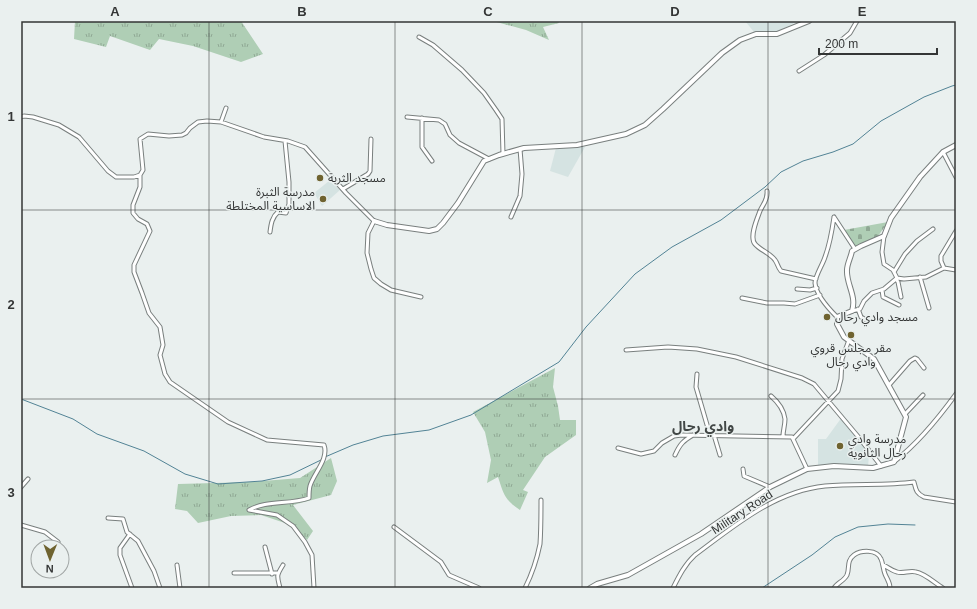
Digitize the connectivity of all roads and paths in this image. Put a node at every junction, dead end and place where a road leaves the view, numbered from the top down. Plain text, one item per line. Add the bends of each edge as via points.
1 (809, 21) edge
2 (857, 21) edge
3 (419, 37) dead end
4 (798, 71) dead end
5 (226, 108) dead end
6 (21, 117) edge
7 (407, 117) dead end
8 (422, 118) junction
9 (220, 122) junction
10 (372, 138) dead end
11 (285, 141) junction
12 (956, 146) edge
13 (520, 149) junction
14 (943, 152) junction
15 (503, 154) junction
16 (489, 159) junction
17 (432, 161) dead end
18 (140, 175) junction
19 (956, 177) edge
20 (343, 189) junction
21 (767, 191) dead end
22 (511, 217) dead end
23 (374, 221) junction
24 (933, 229) dead end
25 (956, 231) edge
26 (270, 232) dead end
27 (884, 236) junction
28 (855, 249) junction
29 (944, 268) junction
30 (956, 270) edge
31 (894, 272) junction
32 (920, 277) junction
33 (816, 279) junction
34 (896, 279) junction
35 (816, 288) junction
36 (797, 290) dead end
37 (882, 290) junction
38 (820, 295) junction
39 (422, 297) dead end
40 (901, 297) dead end
41 (742, 298) dead end
42 (899, 305) dead end
43 (929, 308) dead end
44 (858, 309) junction
45 (852, 311) junction
46 (837, 317) junction
47 (866, 320) dead end
48 (848, 340) junction
49 (626, 350) dead end
50 (924, 368) dead end
51 (697, 374) dead end
52 (889, 385) junction
53 (956, 394) edge
54 (923, 395) dead end
55 (771, 396) dead end
56 (828, 401) junction
57 (905, 414) junction
58 (693, 435) junction
59 (710, 435) junction
60 (714, 435) junction
61 (783, 436) junction
62 (793, 439) junction
63 (618, 448) dead end
64 (675, 455) dead end
65 (720, 455) dead end
66 (894, 462) junction
67 (881, 466) junction
68 (743, 469) dead end
69 (807, 469) junction
70 (28, 479) dead end
71 (770, 487) junction
72 (21, 488) edge
73 (541, 500) dead end
74 (956, 502) edge
75 (108, 518) dead end
76 (21, 525) edge
77 (394, 527) dead end
78 (130, 534) junction
79 (54, 539) edge
80 (264, 547) dead end
81 (177, 565) dead end
82 (283, 565) dead end
83 (883, 565) junction
84 (234, 573) dead end
85 (277, 573) junction
86 (272, 574) junction
87 (132, 588) edge
88 (160, 588) edge
89 (180, 588) edge
90 (280, 588) edge
91 (314, 588) edge
92 (479, 588) edge
93 (525, 588) edge
94 (590, 588) edge
95 (673, 588) edge
96 (834, 588) edge
97 (890, 588) edge
98 (942, 588) edge

1 - 13 street via 777,34 756,34 740,40 722,53 645,125 626,134 577,145
2 - 4 street via 850,33 824,55
3 - 15 street via 462,70 484,93 502,119
5 - 9 street
6 - 18 street via 33,117 59,125 79,137 116,178
7 - 8 street
8 - 16 street via 439,120 459,143
8 - 17 street via 422,147
9 - 11 street via 264,137
9 - 18 street via 198,122 182,135 148,134 140,139 143,170
10 - 20 street via 370,171
11 - 20 street via 305,147
11 - 26 street via 289,204 286,214 275,214
12 - 14 street
13 - 15 street
13 - 22 street via 520,196
14 - 19 street
14 - 27 street via 920,177 891,218
15 - 16 street
16 - 23 street via 484,161 458,203 437,229 429,231
18 - 91 street via 140,187 133,205 133,213 147,224 150,231 134,265 134,272 148,313 160,327 163,345 160,355 170,382 228,422 267,440 324,445 324,458 310,487 309,498 276,502 249,510 277,515 293,526 312,555
20 - 23 street
21 - 33 street via 768,196 752,236 755,244 776,261 781,271
23 - 39 street via 368,233 368,253 374,278 391,290
24 - 31 street via 905,254
25 - 29 street via 941,256
27 - 28 street
27 - 31 street via 884,264
28 - 33 street via 834,217 825,257
28 - 45 street via 852,251 847,270 853,294
29 - 30 street
29 - 32 street via 926,277
31 - 34 street
32 - 34 street
32 - 43 street
33 - 35 street
34 - 37 street
34 - 40 street
35 - 36 street
35 - 38 street
37 - 42 street via 883,297
37 - 44 street via 872,293
38 - 41 street via 795,304 767,303
38 - 46 street
44 - 45 street
44 - 47 street via 861,317
45 - 46 street
46 - 48 street via 837,324
48 - 52 street via 874,359
48 - 56 street via 842,359 838,391
49 - 56 street via 668,347 697,349 736,357 802,378 814,384
50 - 52 street via 915,358
51 - 59 street via 696,388
52 - 57 street
53 - 66 street via 905,453
54 - 57 street
55 - 61 street via 781,407 785,419
56 - 62 street
56 - 67 street
57 - 66 street
58 - 59 street
58 - 63 street via 674,436 654,451 641,454
58 - 64 street via 680,445
59 - 60 street
60 - 61 street
60 - 65 street
61 - 62 street
62 - 69 street
66 - 67 street
67 - 69 street
68 - 71 street via 744,476
69 - 71 street
70 - 72 street
71 - 94 street via 700,534 628,575
73 - 93 street via 540,543 535,565
74 - 95 street, Military Road via 919,495 914,482 808,489 782,497 752,514 695,555 688,561
75 - 78 street via 123,519
76 - 79 street via 45,532
77 - 92 street via 441,562 449,575
78 - 87 street via 120,548 120,555
78 - 88 street via 138,541
80 - 86 street
81 - 89 street
82 - 85 street
83 - 96 street via 877,553 857,553 848,562 847,574
83 - 97 street
83 - 98 street via 896,572 920,573
84 - 86 street
85 - 86 street
85 - 90 street

